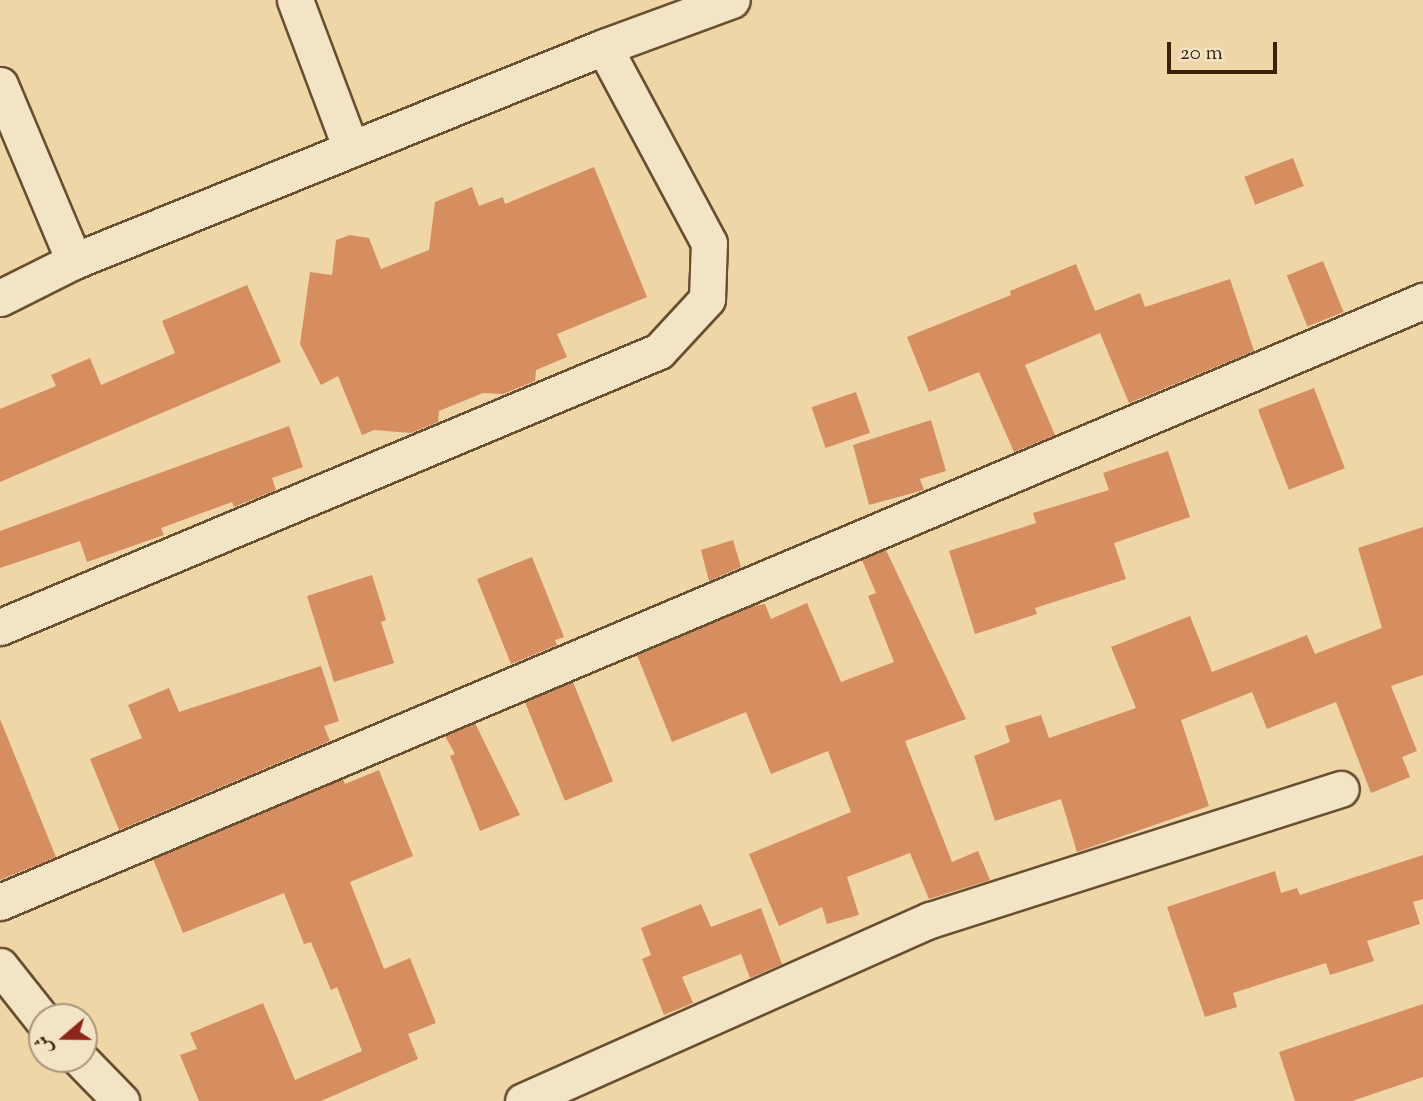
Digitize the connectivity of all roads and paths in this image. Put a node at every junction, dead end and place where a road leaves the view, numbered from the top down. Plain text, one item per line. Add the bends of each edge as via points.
1 (295, 0) edge
2 (732, 0) edge
3 (604, 47) junction
4 (0, 85) edge
5 (351, 149) junction
6 (74, 261) junction
7 (0, 298) edge
8 (1423, 300) edge
9 (0, 627) edge
10 (1341, 789) dead end
11 (0, 902) edge
12 (0, 966) edge
13 (29, 1003) edge
14 (94, 1073) edge
15 (121, 1101) edge
16 (523, 1101) edge

1 - 5 street
2 - 3 street
3 - 5 street
3 - 9 street via 709,243 707,299 659,352
4 - 6 street
5 - 6 street
6 - 7 street
8 - 11 street
10 - 16 street via 930,920
12 - 13 street
14 - 15 street

